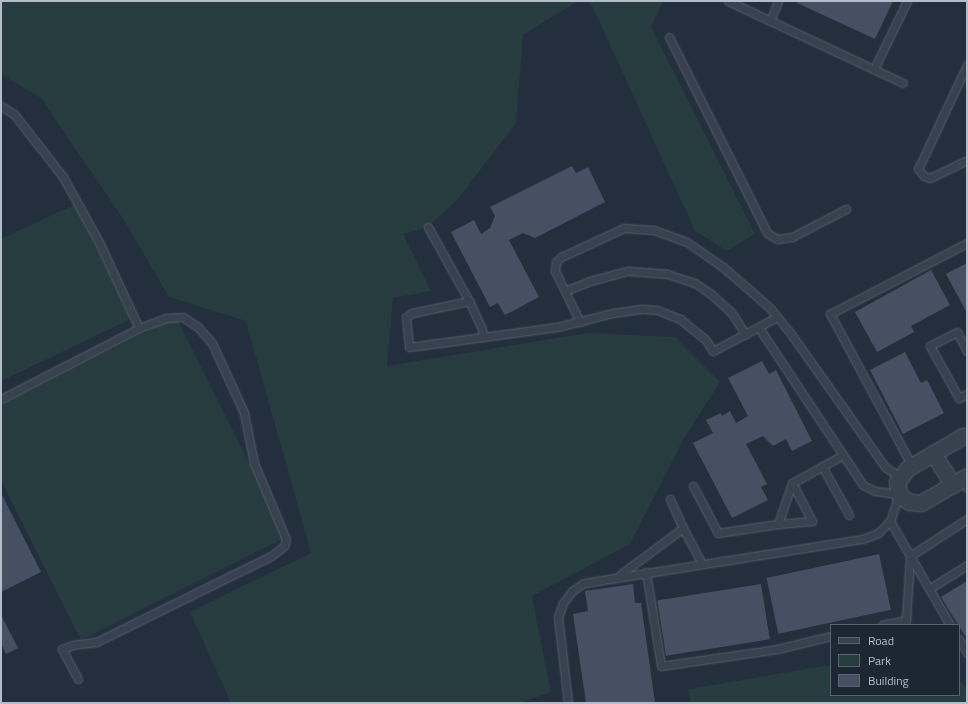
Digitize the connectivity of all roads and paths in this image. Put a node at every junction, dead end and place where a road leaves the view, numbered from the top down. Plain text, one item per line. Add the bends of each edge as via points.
1 (728, 1) edge
2 (778, 1) edge
3 (907, 1) edge
4 (770, 20) junction
5 (669, 37) dead end
6 (967, 65) edge
7 (874, 69) junction
8 (904, 83) dead end
9 (1, 106) edge
10 (967, 160) edge
11 (846, 209) dead end
12 (428, 227) dead end
13 (967, 243) edge
14 (565, 291) junction
15 (468, 301) junction
16 (777, 317) junction
17 (580, 322) junction
18 (139, 328) junction
19 (759, 328) junction
20 (746, 335) junction
21 (483, 337) junction
22 (967, 351) edge
23 (967, 394) edge
24 (1, 399) edge
25 (967, 436) edge
26 (933, 453) junction
27 (843, 455) junction
28 (822, 466) junction
29 (912, 466) junction
30 (899, 476) junction
31 (962, 482) edge
32 (792, 483) junction
33 (693, 486) dead end
34 (899, 494) junction
35 (670, 499) dead end
36 (849, 515) dead end
37 (967, 519) edge
38 (890, 521) junction
39 (778, 524) junction
40 (683, 528) junction
41 (910, 556) junction
42 (702, 563) junction
43 (967, 565) edge
44 (646, 572) junction
45 (619, 575) junction
46 (929, 589) junction
47 (887, 624) edge
48 (949, 624) edge
49 (830, 636) edge
50 (960, 641) edge
51 (967, 652) edge
52 (78, 679) dead end
53 (568, 703) edge

1 - 4 lane
2 - 4 lane
3 - 7 lane
4 - 7 lane
5 - 11 lane via 766,233 777,239 792,237
6 - 10 lane via 918,169 930,178
7 - 8 lane
9 - 18 lane via 14,114 63,177 99,242
12 - 15 lane
13 - 29 lane via 830,314
14 - 16 lane via 556,271 556,262 561,257 614,231 640,227 687,242 738,279
14 - 17 lane
14 - 20 lane via 628,271 667,274 695,283 711,294 731,312
15 - 21 lane via 482,329
15 - 21 lane via 412,313 406,317 409,347
16 - 19 lane
16 - 30 lane via 885,467
17 - 20 lane via 628,310 657,310 689,324 706,340 713,351
17 - 21 lane
18 - 24 lane
18 - 52 lane via 166,318 182,317 198,327 212,343 244,413 254,463 286,542 282,549 271,556 103,639 87,645 72,645 62,649
19 - 20 lane
19 - 27 lane
22 - 23 lane via 956,332 930,346 959,398
25 - 26 street
26 - 29 street
26 - 31 street
27 - 28 lane
27 - 34 lane via 863,485 875,491
28 - 32 lane
28 - 36 lane
29 - 30 street
30 - 34 street
31 - 34 street via 920,503 908,502
32 - 39 lane
32 - 39 lane via 812,521
33 - 39 lane via 718,534
34 - 38 lane
35 - 40 lane
37 - 41 lane
38 - 41 lane
38 - 42 lane via 878,533 863,539
40 - 42 lane
40 - 45 lane
41 - 46 lane
41 - 47 lane via 906,620
42 - 44 lane
43 - 46 lane
44 - 45 lane
44 - 49 lane via 661,666 777,648
45 - 53 lane via 584,583 572,591 563,603 558,617
46 - 48 lane
50 - 51 lane

